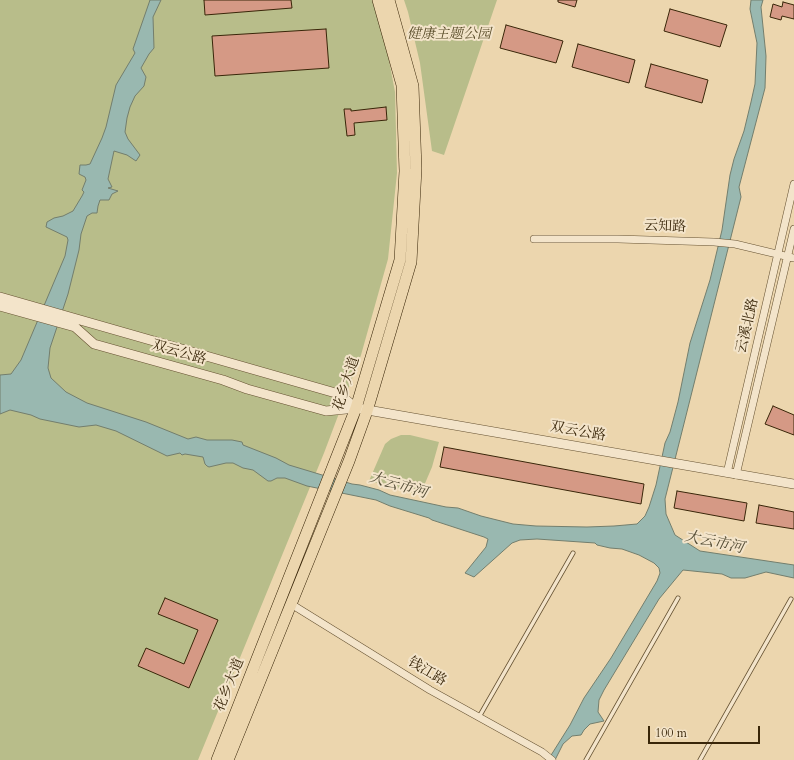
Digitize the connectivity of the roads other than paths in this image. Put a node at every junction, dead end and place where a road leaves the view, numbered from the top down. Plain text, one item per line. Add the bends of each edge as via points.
1 (378, 0) edge
2 (390, 0) edge
3 (794, 184) edge
4 (794, 229) edge
5 (534, 240) dead end
6 (778, 254) junction
7 (791, 257) edge
8 (0, 297) edge
9 (0, 306) edge
10 (32, 311) junction
11 (64, 320) junction
12 (362, 409) junction
13 (731, 474) junction
14 (794, 484) edge
15 (573, 553) dead end
16 (678, 598) dead end
17 (791, 599) dead end
18 (291, 604) junction
19 (479, 717) junction
20 (216, 760) edge
21 (228, 760) edge
22 (552, 760) edge
23 (586, 760) edge
24 (700, 760) edge

1 - 12 main road, 花乡大道 via 402,85 405,171 400,260
2 - 12 main road, 花乡大道 via 414,86 416,169 411,262
3 - 6 street, 云溪北路
4 - 7 street, 云溪北路
5 - 6 street, 云知路 via 714,242
6 - 7 street, 云知路
6 - 13 street, 云溪北路
7 - 13 street, 云溪北路
8 - 10 street, 双云公路
9 - 10 street, 双云公路
10 - 11 street, 双云公路
11 - 12 street, 双云公路 via 338,394
11 - 12 street, 双云公路 via 94,344 326,411
12 - 13 street, 双云公路
12 - 18 main road, 花乡大道 via 343,476
12 - 20 main road, 花乡大道 via 331,472
13 - 14 street, 双云公路
15 - 19 lane
16 - 23 lane
17 - 24 lane
18 - 19 street, 钱江路 via 430,690
18 - 21 main road, 花乡大道
19 - 22 street, 钱江路

